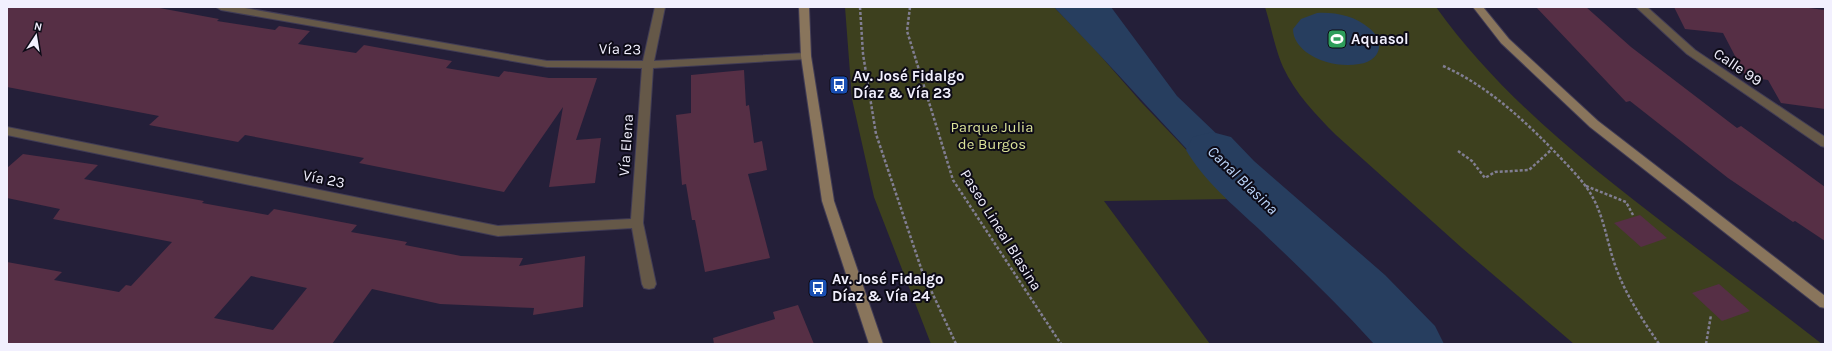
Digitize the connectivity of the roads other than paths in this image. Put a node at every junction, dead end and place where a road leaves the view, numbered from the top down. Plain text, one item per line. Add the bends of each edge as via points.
1 (221, 7) edge
2 (660, 7) edge
3 (804, 7) edge
4 (1478, 7) edge
5 (1642, 7) edge
6 (806, 56) junction
7 (648, 65) junction
8 (7, 131) edge
9 (1812, 134) junction
10 (1825, 136) edge
11 (1825, 143) edge
12 (637, 222) junction
13 (649, 284) dead end
14 (1825, 303) edge
15 (876, 344) edge

1 - 7 street, Vía 23 via 547,64
2 - 7 street, Vía Elena
3 - 6 street
4 - 14 street via 1505,41 1594,124
5 - 9 street, Calle 99 via 1691,52
6 - 7 street, Vía 23
6 - 15 street via 828,201
7 - 12 street, Vía Elena
8 - 12 street, Vía 23 via 498,231
9 - 10 street
9 - 11 street, Calle 99
12 - 13 street, Vía Elena

